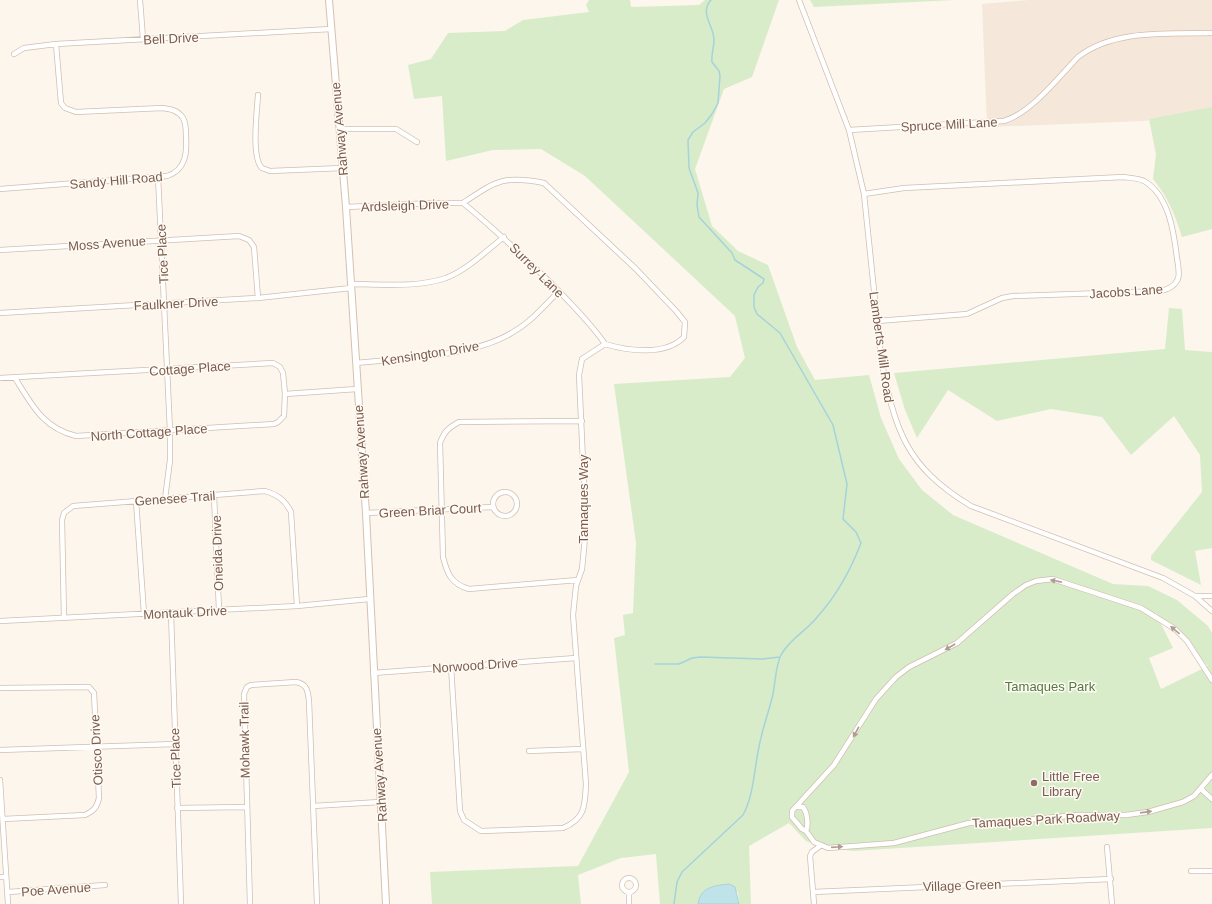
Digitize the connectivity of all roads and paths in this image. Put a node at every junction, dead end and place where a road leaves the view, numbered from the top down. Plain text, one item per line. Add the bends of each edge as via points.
1 (140, 0) edge
2 (329, 0) edge
3 (799, 0) edge
4 (331, 29) junction
5 (1212, 33) edge
6 (143, 39) junction
7 (56, 44) junction
8 (14, 54) dead end
9 (258, 95) dead end
10 (340, 129) junction
11 (849, 130) junction
12 (417, 142) dead end
13 (343, 168) junction
14 (158, 176) junction
15 (0, 189) edge
16 (864, 194) junction
17 (463, 203) junction
18 (346, 207) junction
19 (504, 237) junction
20 (162, 240) junction
21 (0, 250) edge
22 (351, 286) junction
23 (558, 291) junction
24 (258, 298) junction
25 (165, 304) junction
26 (0, 313) edge
27 (877, 321) junction
28 (605, 344) junction
29 (356, 363) junction
30 (168, 369) junction
31 (0, 378) edge
32 (15, 378) junction
33 (357, 389) junction
34 (285, 394) junction
35 (582, 421) junction
36 (170, 431) junction
37 (214, 495) junction
38 (165, 499) junction
39 (136, 501) junction
40 (493, 507) junction
41 (442, 509) junction
42 (366, 513) junction
43 (578, 580) junction
44 (1196, 596) junction
45 (1212, 596) edge
46 (369, 599) junction
47 (298, 606) junction
48 (219, 610) junction
49 (1212, 611) edge
50 (171, 613) junction
51 (144, 614) junction
52 (64, 618) junction
53 (0, 621) edge
54 (576, 658) junction
55 (451, 666) junction
56 (373, 673) junction
57 (1212, 680) edge
58 (0, 688) edge
59 (175, 744) junction
60 (96, 747) junction
61 (583, 749) junction
62 (0, 750) edge
63 (529, 751) dead end
64 (1212, 775) edge
65 (0, 780) edge
66 (1201, 789) junction
67 (1212, 799) edge
68 (380, 802) junction
69 (313, 806) junction
70 (246, 807) junction
71 (798, 807) junction
72 (177, 808) junction
73 (2, 819) junction
74 (806, 831) junction
75 (820, 846) junction
76 (1107, 847) dead end
77 (1212, 871) edge
78 (1191, 872) dead end
79 (0, 877) edge
80 (6, 877) junction
81 (1111, 879) junction
82 (105, 885) dead end
83 (8, 892) junction
84 (629, 892) dead end
85 (814, 892) junction
86 (8, 904) edge
87 (181, 904) edge
88 (250, 904) edge
89 (317, 904) edge
90 (386, 904) edge
91 (629, 904) edge
92 (814, 904) edge
93 (1112, 904) edge

1 - 6 street
2 - 4 street, Rahway Avenue
3 - 11 street, Lamberts Mill Road
4 - 6 street, Bell Drive
4 - 10 street, Rahway Avenue
5 - 11 street, Spruce Mill Lane via 1130,37 1087,50 1025,110 1012,119
6 - 7 street, Bell Drive
7 - 8 street, Bell Drive via 24,48
7 - 14 street, Sandy Hill Road via 64,108 76,112 162,108 172,109 183,118 186,123 186,158 173,175
9 - 13 street via 256,144 257,161 262,168 270,171
10 - 12 street via 396,129
10 - 13 street, Rahway Avenue
11 - 16 street, Lamberts Mill Road
13 - 18 street, Rahway Avenue
14 - 15 street, Sandy Hill Road
14 - 20 street, Tice Place
16 - 27 street, Lamberts Mill Road
16 - 27 street, Jacobs Lane via 904,188 1138,178 1154,189 1168,213 1173,229 1179,276 1174,286 1160,291 1013,296 1002,298 967,314
17 - 18 street, Ardsleigh Drive
17 - 19 street, Surrey Lane
17 - 28 street via 502,180 544,183 636,269 685,322 682,340 661,348 632,349
18 - 22 street, Rahway Avenue
19 - 22 street, Faulkner Drive via 470,264 447,277 422,284
19 - 23 street, Surrey Lane
20 - 21 street, Moss Avenue
20 - 24 street, Moss Avenue via 233,236 249,240 256,253
20 - 25 street, Tice Place
22 - 24 street, Faulkner Drive
22 - 29 street, Rahway Avenue
23 - 28 street, Surrey Lane via 598,333
23 - 29 street, Kensington Drive via 531,320 487,344 451,352
24 - 25 street, Faulkner Drive
25 - 26 street, Faulkner Drive
25 - 30 street, Tice Place
27 - 44 street, Lamberts Mill Road via 881,358 893,414 911,452 936,482 971,506 1163,578
28 - 35 street, Tamaques Way via 582,359 579,375
29 - 33 street, Rahway Avenue
30 - 32 street, Cottage Place
30 - 34 street, Cottage Place via 273,363 280,367 283,373
30 - 36 street, Tice Place
31 - 32 street, Cottage Place
32 - 36 street, North Cottage Place via 45,421 64,433 76,436
33 - 34 street
33 - 42 street, Rahway Avenue
34 - 36 street, North Cottage Place via 284,416 278,422
35 - 41 street via 458,422 449,427 440,443
35 - 43 street, Tamaques Way via 586,527 582,569
36 - 38 street, Tice Place via 170,460
37 - 38 street, Genesee Trail
37 - 47 street, Genesee Trail via 265,491 287,504 291,512
37 - 48 street, Oneida Drive
38 - 39 street, Genesee Trail
39 - 51 street
39 - 52 street, Genesee Trail via 79,505 64,513 61,530
40 - 40 street via 500,516 508,517 517,510 517,501 509,492 502,492 495,497
40 - 41 street, Green Briar Court
41 - 42 street, Green Briar Court
41 - 43 street via 443,557 446,569 459,586 469,589
42 - 46 street, Rahway Avenue
43 - 54 street, Tamaques Way via 573,615
44 - 45 street
44 - 49 street, Lamberts Mill Road
46 - 47 street, Montauk Drive
46 - 56 street, Rahway Avenue
47 - 48 street, Montauk Drive
48 - 50 street, Montauk Drive
50 - 51 street, Montauk Drive
50 - 59 street, Tice Place
51 - 52 street, Montauk Drive
52 - 53 street, Montauk Drive
54 - 55 street, Norwood Drive
54 - 61 street, Tamaques Way
55 - 56 street, Norwood Drive
55 - 61 street, Tamaques Way via 460,811 464,820 472,826 481,831 493,832 563,828 571,825 585,806
56 - 68 street, Rahway Avenue
57 -> 71 street via 1187,641 1159,618 1141,608 1053,579 1036,581 1013,594 957,643 909,667 896,677 876,699 834,765
58 - 60 street, Otisco Drive via 79,685 89,687 94,693
59 - 60 street
59 - 72 street, Tice Place
60 - 62 street
60 - 73 street, Otisco Drive via 99,798 97,806 91,812 85,815
61 - 63 street
64 - 66 street, Tamaques Park Roadway
65 - 73 street
66 - 67 street
75 -> 66 street, Tamaques Park Roadway via 828,848 894,843 969,823 1148,812 1183,802
68 - 69 street
68 - 90 street, Rahway Avenue
69 - 70 street, Mohawk Trail via 308,691 301,683 296,682 251,685 244,694
69 - 89 street, Mohawk Trail
70 - 72 street
70 - 88 street, Mohawk Trail
71 - 74 street via 805,809 808,827
71 - 74 street via 792,811 792,816
72 - 87 street, Tice Place
73 - 80 street
74 - 75 street
75 - 85 street via 810,856
76 - 81 street
77 - 78 street
79 - 80 street
80 - 83 street
81 - 85 street, Village Green
81 - 93 street
82 - 83 street, Poe Avenue
83 - 86 street
84 - 91 street
85 - 92 street

